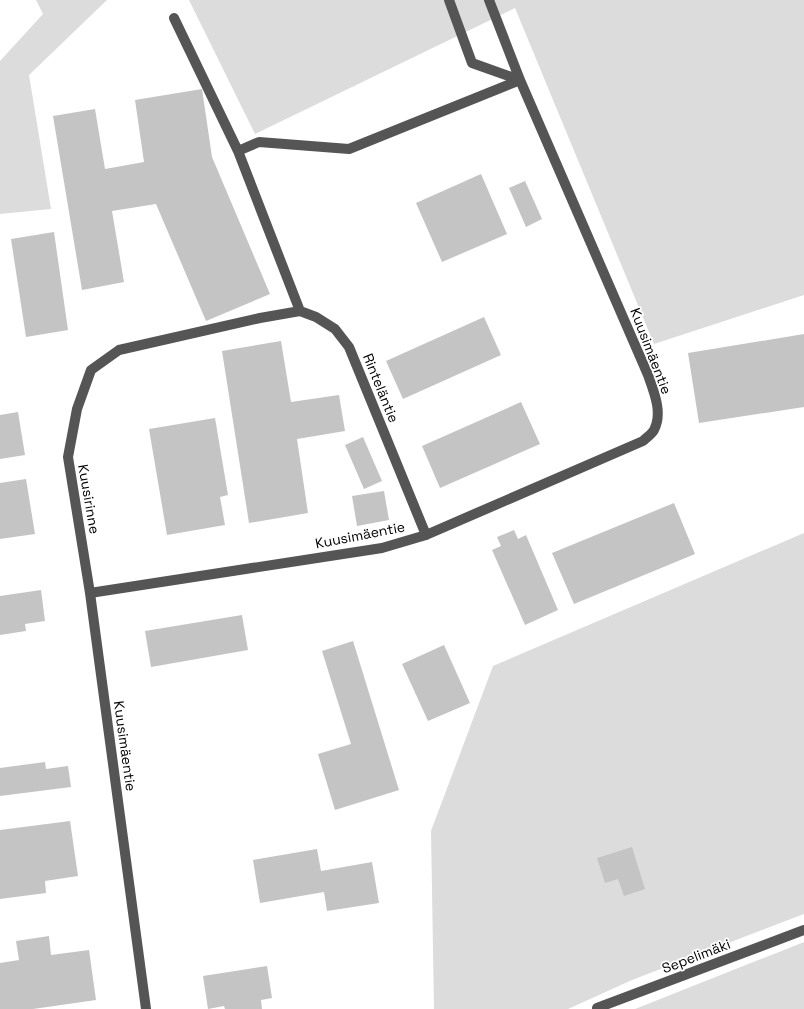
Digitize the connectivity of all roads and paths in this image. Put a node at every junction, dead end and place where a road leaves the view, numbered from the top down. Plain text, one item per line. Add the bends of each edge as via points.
1 (449, 0) edge
2 (489, 0) edge
3 (174, 18) dead end
4 (520, 80) junction
5 (238, 151) junction
6 (300, 311) junction
7 (426, 534) junction
8 (90, 593) junction
9 (804, 930) edge
10 (598, 1008) dead end
11 (146, 1009) edge

1 - 4 street via 472,63
2 - 4 street, Kuusimäentie
3 - 5 street
4 - 5 street via 349,149 259,142
4 - 7 street, Kuusimäentie via 648,375 656,396 658,414 654,431 643,441
5 - 6 street
6 - 7 street, Rinteläntie via 335,329 348,347
6 - 8 street, Kuusirinne via 118,350 91,370 77,409 68,457
7 - 8 street, Kuusimäentie via 382,548
8 - 11 street, Kuusimäentie
9 - 10 street, Sepelimäki

